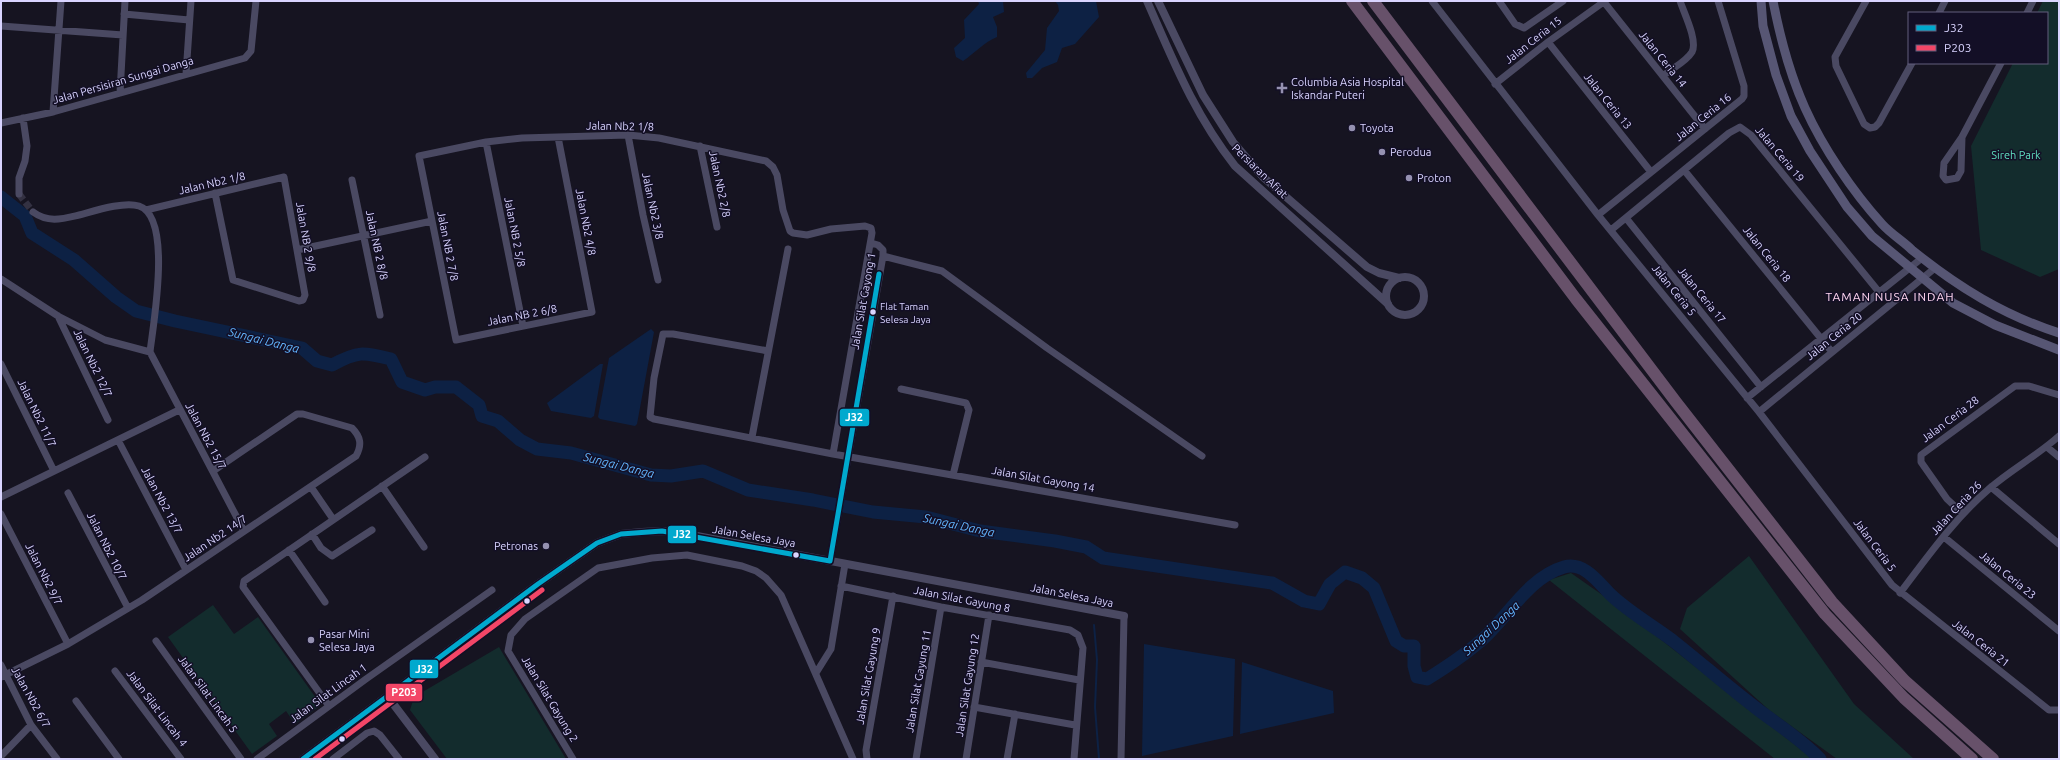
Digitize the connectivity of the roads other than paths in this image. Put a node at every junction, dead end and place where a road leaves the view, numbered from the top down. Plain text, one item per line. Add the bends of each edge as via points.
1 (61, 1) edge
2 (125, 1) edge
3 (191, 1) edge
4 (256, 1) edge
5 (1146, 1) edge
6 (1158, 1) edge
7 (1352, 1) edge
8 (1373, 1) edge
9 (1432, 1) edge
10 (1499, 1) edge
11 (1563, 1) edge
12 (1680, 1) edge
13 (1718, 1) edge
14 (1761, 1) edge
15 (1773, 1) edge
16 (1866, 1) edge
17 (1945, 1) edge
18 (2033, 1) edge
19 (1604, 2) edge
20 (1940, 12) edge
21 (2027, 12) edge
22 (124, 14) junction
23 (189, 20) junction
24 (1, 26) edge
25 (58, 31) junction
26 (123, 35) junction
27 (1548, 42) junction
28 (1184, 56) junction
29 (1173, 60) junction
30 (1911, 64) edge
31 (2000, 64) edge
32 (1190, 69) junction
33 (1178, 73) junction
34 (186, 74) junction
35 (1663, 76) junction
36 (1496, 84) junction
37 (120, 93) junction
38 (53, 112) junction
39 (22, 118) junction
40 (1, 123) edge
41 (1705, 129) junction
42 (628, 135) junction
43 (558, 137) junction
44 (1962, 137) junction
45 (486, 142) junction
46 (700, 146) junction
47 (419, 156) joint
48 (1684, 170) junction
49 (1651, 172) junction
50 (284, 177) joint
51 (352, 180) dead end
52 (20, 194) tunnel mouth
53 (215, 194) junction
54 (146, 210) junction
55 (33, 212) tunnel mouth
56 (1598, 215) junction
57 (1626, 218) junction
58 (432, 222) junction
59 (717, 227) dead end
60 (1611, 230) junction
61 (364, 236) junction
62 (871, 243) junction
63 (788, 249) dead end
64 (297, 250) junction
65 (883, 256) junction
66 (1922, 258) junction
67 (1910, 267) junction
68 (1935, 268) junction
69 (1399, 278) junction
70 (1923, 278) junction
71 (1, 279) edge
72 (658, 280) dead end
73 (1879, 292) junction
74 (1388, 304) junction
75 (592, 312) joint
76 (380, 315) dead end
77 (58, 316) junction
78 (523, 326) junction
79 (2059, 333) edge
80 (1821, 339) junction
81 (456, 340) joint
82 (2059, 350) edge
83 (768, 351) junction
84 (150, 352) junction
85 (1832, 352) junction
86 (1, 364) edge
87 (1761, 387) junction
88 (901, 389) dead end
89 (2059, 395) edge
90 (1747, 398) junction
91 (179, 410) junction
92 (1759, 412) junction
93 (108, 420) dead end
94 (2059, 436) edge
95 (752, 437) junction
96 (118, 440) junction
97 (2047, 447) junction
98 (833, 454) junction
99 (1202, 456) dead end
100 (425, 457) dead end
101 (848, 457) junction
102 (2059, 457) edge
103 (54, 471) junction
104 (213, 471) junction
105 (953, 474) junction
106 (382, 486) junction
107 (311, 487) junction
108 (1991, 487) junction
109 (68, 493) dead end
110 (1, 497) edge
111 (1, 514) edge
112 (1963, 514) junction
113 (333, 519) junction
114 (1235, 525) dead end
115 (372, 530) dead end
116 (244, 531) junction
117 (312, 534) junction
118 (1944, 537) junction
119 (2059, 544) edge
120 (424, 547) dead end
121 (289, 550) junction
122 (830, 561) junction
123 (845, 564) junction
124 (186, 570) junction
125 (841, 586) junction
126 (492, 590) dead end
127 (1900, 593) junction
128 (892, 596) junction
129 (325, 602) dead end
130 (941, 607) junction
131 (128, 608) junction
132 (989, 615) junction
133 (1124, 616) joint
134 (2059, 631) edge
135 (156, 641) dead end
136 (68, 644) junction
137 (982, 662) junction
138 (1, 665) edge
139 (115, 671) dead end
140 (816, 673) junction
141 (3, 676) edge
142 (1079, 680) junction
143 (388, 697) junction
144 (76, 701) dead end
145 (329, 706) junction
146 (974, 706) junction
147 (2059, 710) edge
148 (1015, 714) junction
149 (31, 725) junction
150 (1075, 725) junction
151 (1, 756) edge
152 (57, 759) edge
153 (119, 759) edge
154 (181, 759) edge
155 (241, 759) edge
156 (257, 759) edge
157 (303, 759) edge
158 (333, 759) edge
159 (399, 759) edge
160 (436, 759) edge
161 (573, 759) edge
162 (853, 759) edge
163 (867, 759) edge
164 (916, 759) edge
165 (966, 759) edge
166 (1007, 759) edge
167 (1074, 759) edge
168 (1121, 759) edge
169 (1972, 759) edge
170 (1993, 759) edge

1 - 25 street
2 - 22 street
3 - 23 street
4 - 34 street, Jalan Persisiran Sungai Danga via 249,55
5 - 29 street, Persiaran Afiat
6 - 28 street, Persiaran Afiat
7 - 169 highway via 1576,299 1825,614 1904,698
8 - 170 highway via 1676,402 1832,602 1906,681
9 - 36 street, Jalan Ceria 5
10 - 11 street via 1519,27 1528,26
12 - 35 street via 1694,47 1688,56
13 - 41 street, Jalan Ceria 16 via 1744,86 1744,96
14 - 67 main road via 1764,26 1776,75 1791,116 1810,151 1847,207 1872,236
15 - 66 main road via 1805,108 1823,142 1861,198 1883,225
16 - 30 street via 1835,57 1839,73 1864,124 1870,128 1879,123
17 - 20 street
18 - 21 street
19 - 27 street, Jalan Ceria 15
19 - 35 street, Jalan Ceria 14
22 - 23 street
22 - 26 street
23 - 34 street
24 - 25 street
25 - 26 street
25 - 38 street
26 - 37 street
27 - 36 street, Jalan Ceria 15
27 - 49 street, Jalan Ceria 13
28 - 29 street
28 - 32 street, Persiaran Afiat
29 - 33 street, Persiaran Afiat
31 - 44 street
32 - 33 street
32 - 69 street, Persiaran Afiat via 1218,122 1263,177 1367,267
33 - 74 street, Persiaran Afiat via 1200,117 1236,166
34 - 37 street, Jalan Persisiran Sungai Danga
35 - 41 street, Jalan Ceria 14
36 - 56 street, Jalan Ceria 5
37 - 38 street, Jalan Persisiran Sungai Danga
38 - 39 street, Jalan Persisiran Sungai Danga
39 - 40 street, Jalan Persisiran Sungai Danga
39 - 52 street via 27,146 19,178
41 - 49 street, Jalan Ceria 16
42 - 43 street, Jalan Nb2 1/8
42 - 46 street, Jalan Nb2 1/8
42 - 72 street, Jalan Nb2 3/8
43 - 45 street, Jalan Nb2 1/8
43 - 75 street, Jalan Nb2 4/8
44 - 44 street via 1961,171 1957,178 1946,180 1943,176 1944,163
45 - 47 street, Jalan Nb2 1/8
45 - 78 street, Jalan NB 2 5/8
46 - 59 street, Jalan Nb2 2/8
46 - 62 street, Jalan Nb2 1/8 via 766,161 773,167 777,174 783,210 793,233 807,235 831,229 865,226 871,228
47 - 58 street, Jalan NB 2 7/8
48 - 57 street, Jalan Ceria 19
48 - 73 street, Jalan Ceria 19 via 1729,133 1740,128 1746,130
48 - 80 street, Jalan Ceria 18
49 - 56 street, Jalan Ceria 16
50 - 53 street, Jalan Nb2 1/8
50 - 64 street, Jalan NB 2 9/8
51 - 61 street, Jalan NB 2 8/8
53 - 54 street, Jalan Nb2 1/8
53 - 64 street, Jalan NB 2 9/8 via 233,280 302,300 305,295
54 - 55 street via 132,205 52,220
54 - 84 street via 153,219 160,264
56 - 60 street, Jalan Ceria 5
57 - 60 street, Jalan Ceria 19
57 - 87 street, Jalan Ceria 17
58 - 61 street
58 - 81 street, Jalan NB 2 7/8
60 - 90 street, Jalan Ceria 5
61 - 64 street
61 - 76 street, Jalan NB 2 8/8
62 - 65 street, Jalan Silat Gayong 1 via 881,247
62 - 98 street
63 - 83 street
65 - 99 street via 942,271
65 - 101 street, Jalan Silat Gayong 1
66 - 67 street, Jalan Ceria 20
66 - 68 main road
67 - 70 main road
67 - 73 street, Jalan Ceria 20
68 - 70 street, Jalan Ceria 20
68 - 79 main road via 1959,286 2000,309
69 - 74 street via 1389,286
69 - 74 street, Persiaran Afiat via 1411,278 1416,281 1423,291 1422,303 1409,314 1396,313
70 - 82 main road via 1953,303 1995,325
70 - 85 street, Jalan Ceria 20
71 - 77 street
73 - 80 street, Jalan Ceria 20
75 - 78 street, Jalan NB 2 6/8
77 - 84 street via 105,340
77 - 93 street, Jalan Nb2 12/7
78 - 81 street, Jalan NB 2 6/8
80 - 85 street, Jalan Ceria 18
80 - 87 street, Jalan Ceria 20
83 - 95 street
83 - 95 street, Jalan Silat Gayong 14 via 667,333 661,337 650,416 654,419
84 - 91 street, Jalan Nb2 15/7
85 - 92 street, Jalan Ceria 20
86 - 103 street, Jalan Nb2 11/7
87 - 90 street, Jalan Ceria 20
88 - 105 street via 966,403 970,410
89 - 112 street, Jalan Ceria 28 via 2029,386 2015,386 1921,455 1921,462 1947,499
90 - 92 street, Jalan Ceria 5
91 - 96 street
91 - 104 street, Jalan Nb2 15/7
92 - 127 street, Jalan Ceria 5
94 - 97 street, Jalan Ceria 26
95 - 98 street, Jalan Silat Gayong 14
96 - 103 street
96 - 124 street, Jalan Nb2 13/7
97 - 102 street
97 - 108 street, Jalan Ceria 26
98 - 101 street, Jalan Silat Gayong 14
100 - 106 street
101 - 105 street, Jalan Silat Gayong 14
101 - 122 street, Jalan Silat Gayong 1
103 - 110 street
104 - 107 street, Jalan Nb2 14/7 via 297,414 352,428 358,433 360,443 356,456
104 - 116 street, Jalan Nb2 15/7
105 - 114 street, Jalan Silat Gayong 14
106 - 113 street
106 - 120 street
107 - 113 street
107 - 116 street, Jalan Nb2 14/7
108 - 112 street, Jalan Ceria 26
108 - 119 street
109 - 131 street, Jalan Nb2 10/7
111 - 136 street, Jalan Nb2 9/7
112 - 118 street, Jalan Ceria 26
113 - 117 street
115 - 117 street via 332,556 321,548
116 - 124 street, Jalan Nb2 14/7
117 - 121 street
118 - 127 street, Jalan Ceria 26
118 - 134 street, Jalan Ceria 23
121 - 129 street
121 - 145 street via 244,580 243,587
122 - 123 street, Jalan Selesa Jaya
122 - 143 street, Jalan Selesa Jaya via 681,533 662,531 621,534 592,547 538,584
123 - 125 street
123 - 133 street, Jalan Selesa Jaya
124 - 131 street, Jalan Nb2 14/7
125 - 128 street, Jalan Silat Gayung 8
125 - 140 street via 831,649
126 - 145 street, Jalan Silat Lincah 1
127 - 147 street, Jalan Ceria 21 via 2049,710
128 - 130 street, Jalan Silat Gayung 8
128 - 163 street, Jalan Silat Gayung 9 via 866,750
130 - 132 street, Jalan Silat Gayung 8
130 - 164 street, Jalan Silat Gayung 11
131 - 136 street, Jalan Nb2 14/7
132 - 137 street, Jalan Silat Gayung 12
132 - 142 street, Jalan Silat Gayung 8 via 1070,630 1078,635 1083,648
133 - 168 street
135 - 155 street, Jalan Silat Lincah 5
136 - 141 street, Jalan Nb2 14/7
137 - 142 street
137 - 146 street, Jalan Silat Gayung 12
138 - 141 street, Jalan Nb2 6/7
139 - 154 street, Jalan Silat Lincah 4
140 - 161 street, Jalan Silat Gayung 2 via 781,595 756,571 687,555 652,558 598,568 525,619 511,635 508,651
140 - 162 street
141 - 149 street, Jalan Nb2 6/7
142 - 150 street
143 - 157 street, Jalan Selesa Jaya
143 - 160 street
144 - 153 street
145 - 156 street, Jalan Silat Lincah 1
146 - 148 street
146 - 165 street, Jalan Silat Gayung 12
148 - 150 street
148 - 166 street
149 - 151 street
149 - 152 street, Jalan Nb2 6/7
150 - 167 street
158 - 159 street via 367,733 374,731

